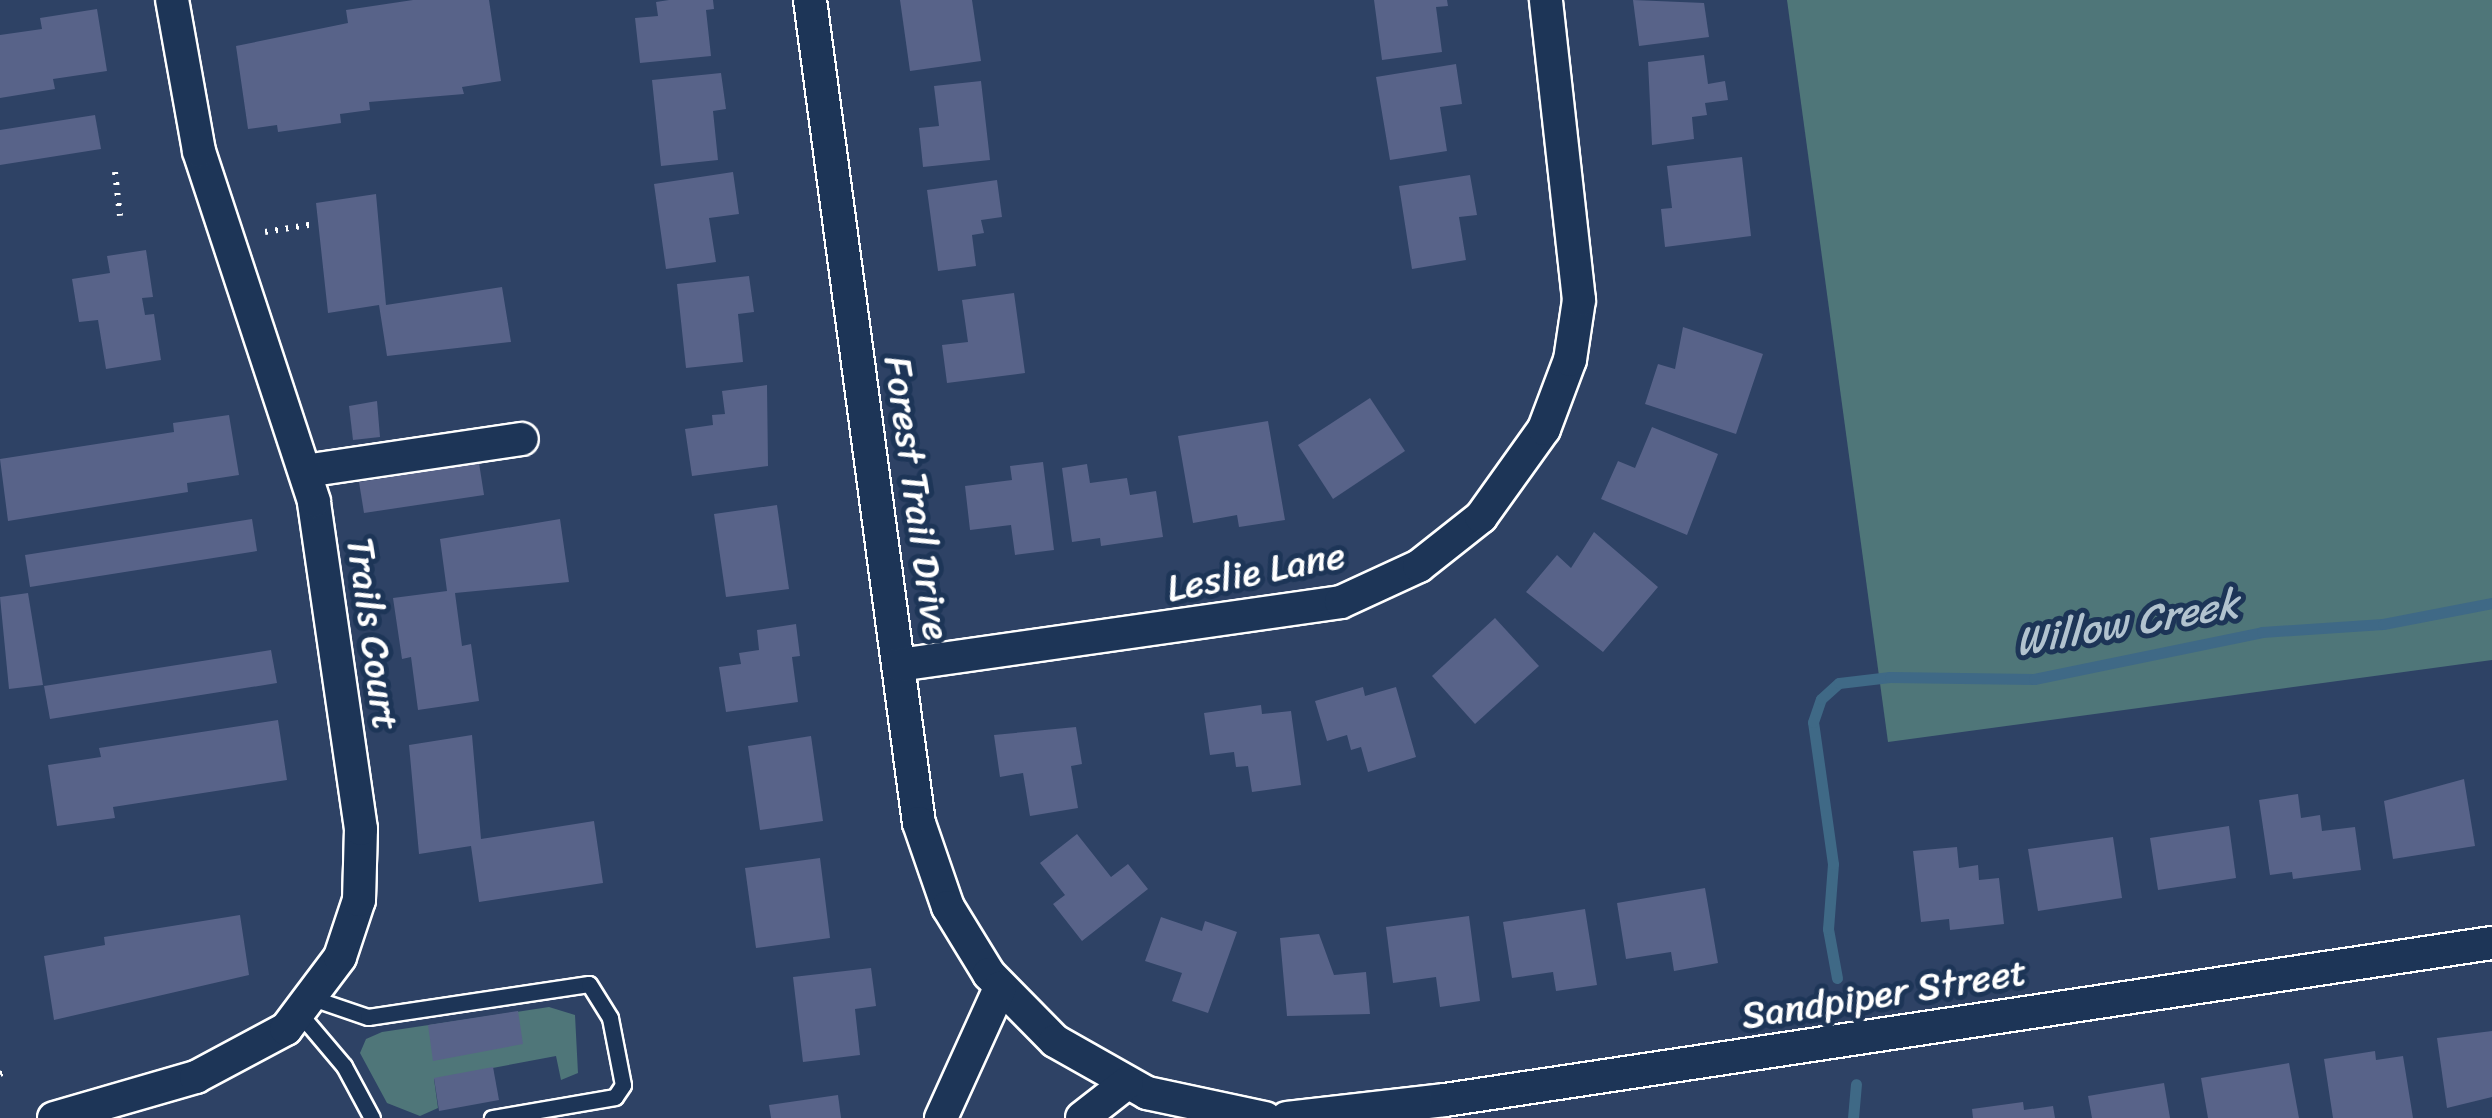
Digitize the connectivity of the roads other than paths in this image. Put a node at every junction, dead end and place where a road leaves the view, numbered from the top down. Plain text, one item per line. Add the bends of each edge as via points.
1 (172, 0) edge
2 (810, 0) edge
3 (1546, 0) edge
4 (522, 439) dead end
5 (306, 471) junction
6 (900, 666) junction
7 (2492, 943) edge
8 (1000, 988) junction
9 (308, 1006) junction
10 (1127, 1083) junction
11 (54, 1118) edge
12 (372, 1118) edge
13 (492, 1118) edge
14 (941, 1118) edge
15 (1082, 1118) edge
16 (1265, 1118) edge
17 (1287, 1118) edge

1 - 5 street, Trails Court via 199,151
2 - 6 street, Forest Trail Drive
3 - 6 street, Leslie Lane via 1580,300 1570,360 1544,429 1482,517 1419,566 1342,602
4 - 5 street
5 - 9 street, Trails Court via 362,860 352,929
6 - 8 street, Forest Trail Drive via 924,845 948,908
7 - 17 street, Sandpiper Street
8 - 10 street, Forest Trail Drive via 1056,1042
8 - 14 street
9 - 11 street, Trails Court via 279,1034 196,1077
9 - 12 lane
9 - 13 lane via 368,1017 589,984 610,1018 624,1085 615,1097
10 - 15 street
10 - 16 street via 1194,1108

